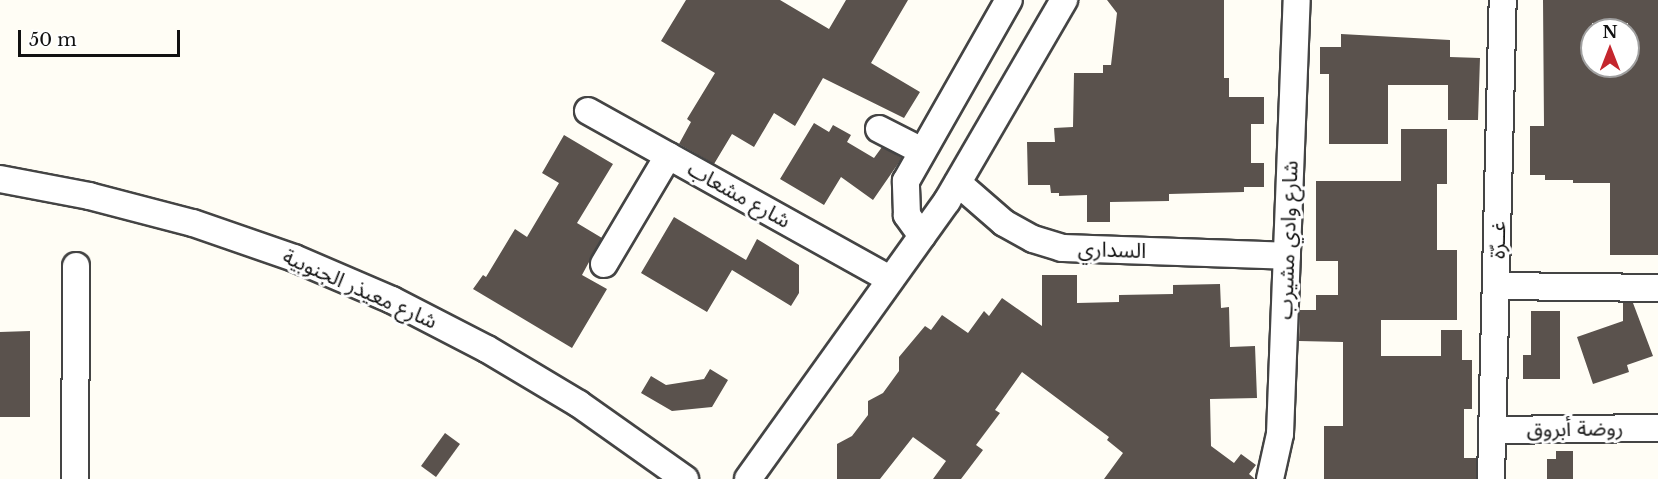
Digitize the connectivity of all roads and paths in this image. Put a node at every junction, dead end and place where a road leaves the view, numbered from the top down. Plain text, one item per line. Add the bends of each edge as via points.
1 (1009, 0) edge
2 (1064, 0) edge
3 (1297, 0) edge
4 (1503, 0) edge
5 (588, 111) dead end
6 (879, 129) dead end
7 (921, 151) junction
8 (668, 156) junction
9 (0, 179) edge
10 (958, 183) junction
11 (921, 236) junction
12 (1287, 256) junction
13 (604, 264) dead end
14 (76, 266) dead end
15 (890, 279) junction
16 (1497, 286) junction
17 (1658, 288) edge
18 (1658, 428) edge
19 (1492, 430) junction
20 (75, 479) edge
21 (685, 479) edge
22 (748, 479) edge
23 (1270, 479) edge
24 (1491, 479) edge

1 - 7 street
2 - 10 street
3 - 12 street, شارع وادي مشيرب
4 - 16 street, غــرّة
5 - 8 street, شارع مشعاب
6 - 7 street
7 - 11 street via 906,180 904,194 910,225
8 - 13 street
8 - 15 street, شارع مشعاب
9 - 21 street, شارع معيذر الجنوبية via 89,196 193,223 294,258 381,295 488,349 579,404
10 - 11 street
10 - 12 street, السداري via 1004,223 1033,239 1062,248
11 - 15 street
12 - 23 street, شارع وادي مشيرب via 1280,434
14 - 20 street
15 - 22 street
16 - 17 street
16 - 19 street, غــرّة
18 - 19 street, روضة أبروق
19 - 24 street, غــرّة

